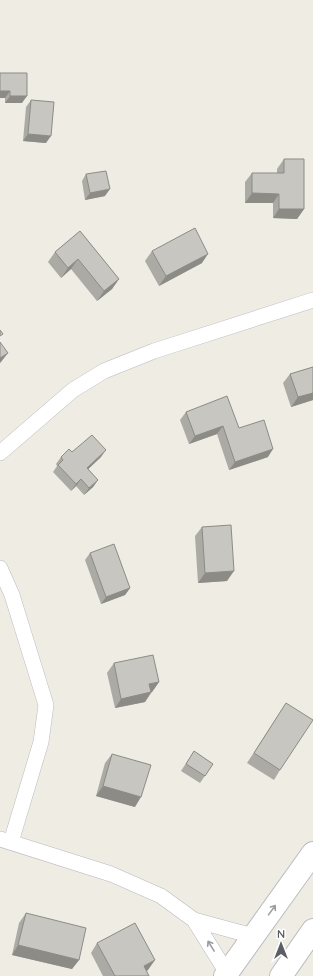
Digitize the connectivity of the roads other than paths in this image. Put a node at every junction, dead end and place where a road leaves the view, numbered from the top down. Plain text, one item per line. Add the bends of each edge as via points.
1 (313, 300) edge
2 (0, 453) edge
3 (0, 568) edge
4 (6, 840) edge
5 (313, 853) edge
6 (194, 920) junction
7 (313, 930) edge
8 (254, 936) junction
9 (226, 974) edge
10 (281, 976) edge

1 - 2 street via 154,351 104,371 73,390
3 - 4 street via 12,595 46,705 41,742
4 - 6 street via 111,874 161,896
8 -> 5 main road
6 - 8 street
9 -> 6 street
7 - 10 main road
8 - 9 main road

